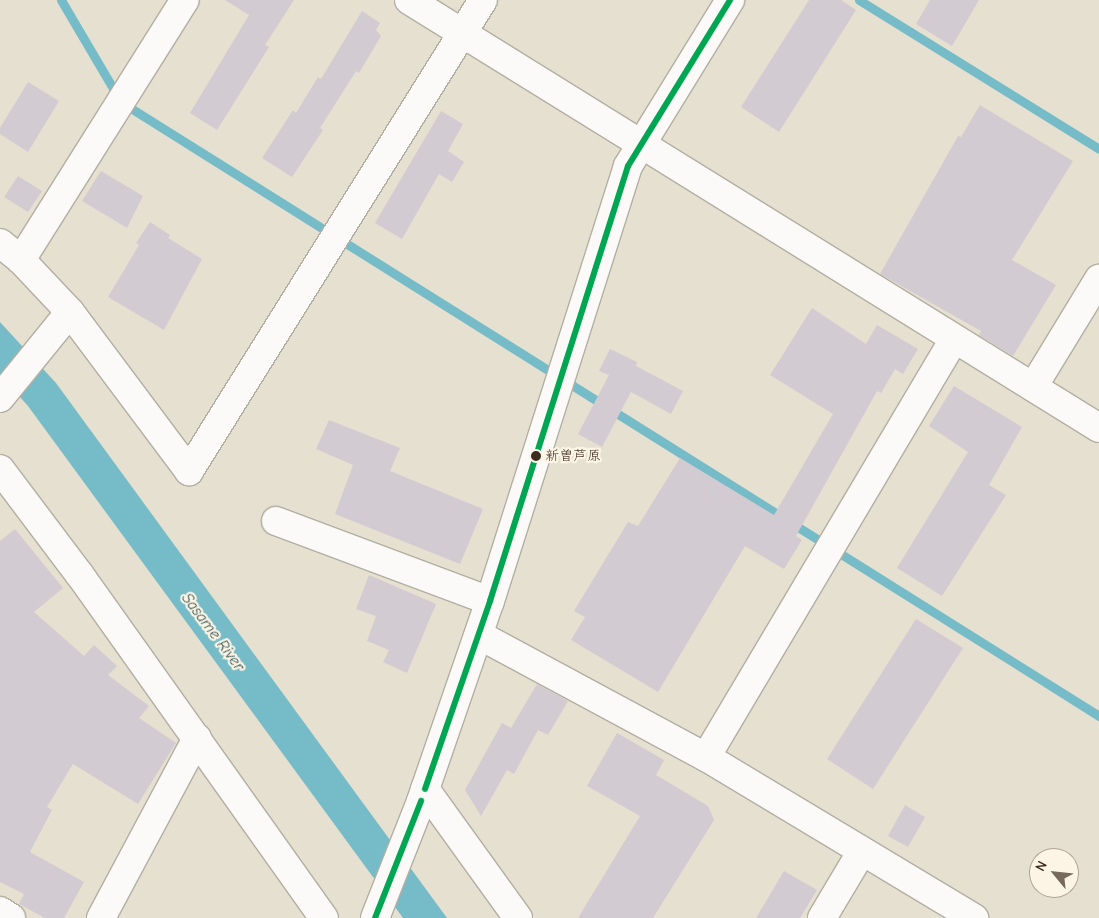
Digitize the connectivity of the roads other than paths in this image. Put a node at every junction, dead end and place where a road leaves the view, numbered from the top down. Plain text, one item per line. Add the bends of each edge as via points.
1 (185, 0) edge
2 (409, 0) edge
3 (483, 0) edge
4 (730, 0) edge
5 (462, 34) junction
6 (640, 146) junction
7 (0, 243) edge
8 (21, 260) junction
9 (1099, 280) edge
10 (65, 318) junction
11 (954, 339) junction
12 (1033, 387) junction
13 (0, 398) edge
14 (1099, 428) edge
15 (0, 469) edge
16 (276, 521) dead end
17 (490, 601) junction
18 (479, 635) junction
19 (197, 738) junction
20 (706, 757) junction
21 (423, 795) junction
22 (862, 851) junction
23 (0, 911) edge
24 (11, 918) edge
25 (101, 918) edge
26 (324, 918) edge
27 (375, 918) edge
28 (518, 918) edge
29 (822, 918) edge
30 (974, 918) edge

1 - 8 street
2 - 5 street
3 - 5 street
4 - 6 street
5 - 6 street
5 - 10 street via 189,472
6 - 11 street
6 - 17 street via 628,166
7 - 8 street
8 - 10 street
9 - 12 street
10 - 13 street
11 - 12 street
11 - 20 street
12 - 14 street
15 - 19 street
16 - 17 street
17 - 18 street
18 - 20 street
18 - 21 street
19 - 25 street
19 - 26 street
20 - 22 street
21 - 27 street
21 - 28 street
22 - 29 street
22 - 30 street
23 - 24 street

